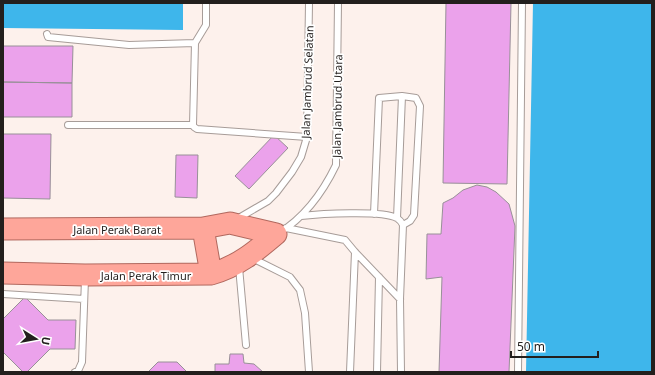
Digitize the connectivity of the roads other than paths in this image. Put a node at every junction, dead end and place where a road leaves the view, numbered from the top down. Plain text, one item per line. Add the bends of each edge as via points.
1 (206, 3) edge
2 (309, 3) edge
3 (338, 3) edge
4 (522, 3) edge
5 (47, 34) dead end
6 (195, 43) junction
7 (402, 96) junction
8 (68, 125) dead end
9 (193, 125) junction
10 (307, 137) junction
11 (374, 214) junction
12 (301, 216) junction
13 (396, 218) junction
14 (230, 223) junction
15 (403, 225) junction
16 (203, 228) junction
17 (3, 229) edge
18 (281, 231) junction
19 (355, 252) junction
20 (244, 260) junction
21 (3, 273) edge
22 (211, 274) junction
23 (85, 275) junction
24 (379, 277) junction
25 (3, 294) edge
26 (84, 299) junction
27 (400, 299) junction
28 (246, 345) dead end
29 (75, 372) edge
30 (309, 372) edge
31 (350, 372) edge
32 (377, 372) edge
33 (401, 372) edge
34 (518, 372) edge

1 - 6 lane via 206,25
2 - 10 lane, Jalan Jambrud Selatan
3 - 12 lane, Jalan Jambrud Utara via 336,165 313,204
4 - 34 lane
5 - 6 lane via 48,37 129,45
6 - 9 lane
7 - 11 lane via 379,98
7 - 13 lane
7 - 15 lane via 416,98 420,106 414,215
8 - 9 lane
9 - 10 lane via 197,129
10 - 14 lane, Jalan Jambrud Selatan via 301,157 276,193
11 - 12 lane via 326,213
11 - 13 lane
12 - 18 lane, Jalan Jambrud Utara
13 - 15 lane
14 - 16 highway, Jalan Perak Barat
14 - 18 highway
15 - 27 lane
16 - 17 highway, Jalan Perak Barat
16 - 22 highway
18 - 19 lane via 345,240
18 - 20 highway, Jalan Perak Timur
19 - 24 lane
19 - 31 lane
20 - 22 highway, Jalan Perak Timur via 224,271
20 - 28 lane
20 - 30 lane via 290,277 300,290 305,313
21 - 23 highway, Jalan Perak Timur
22 - 23 highway, Jalan Perak Timur
23 - 26 lane
24 - 27 lane
24 - 32 lane
25 - 26 lane
26 - 29 lane via 82,362
27 - 33 lane

